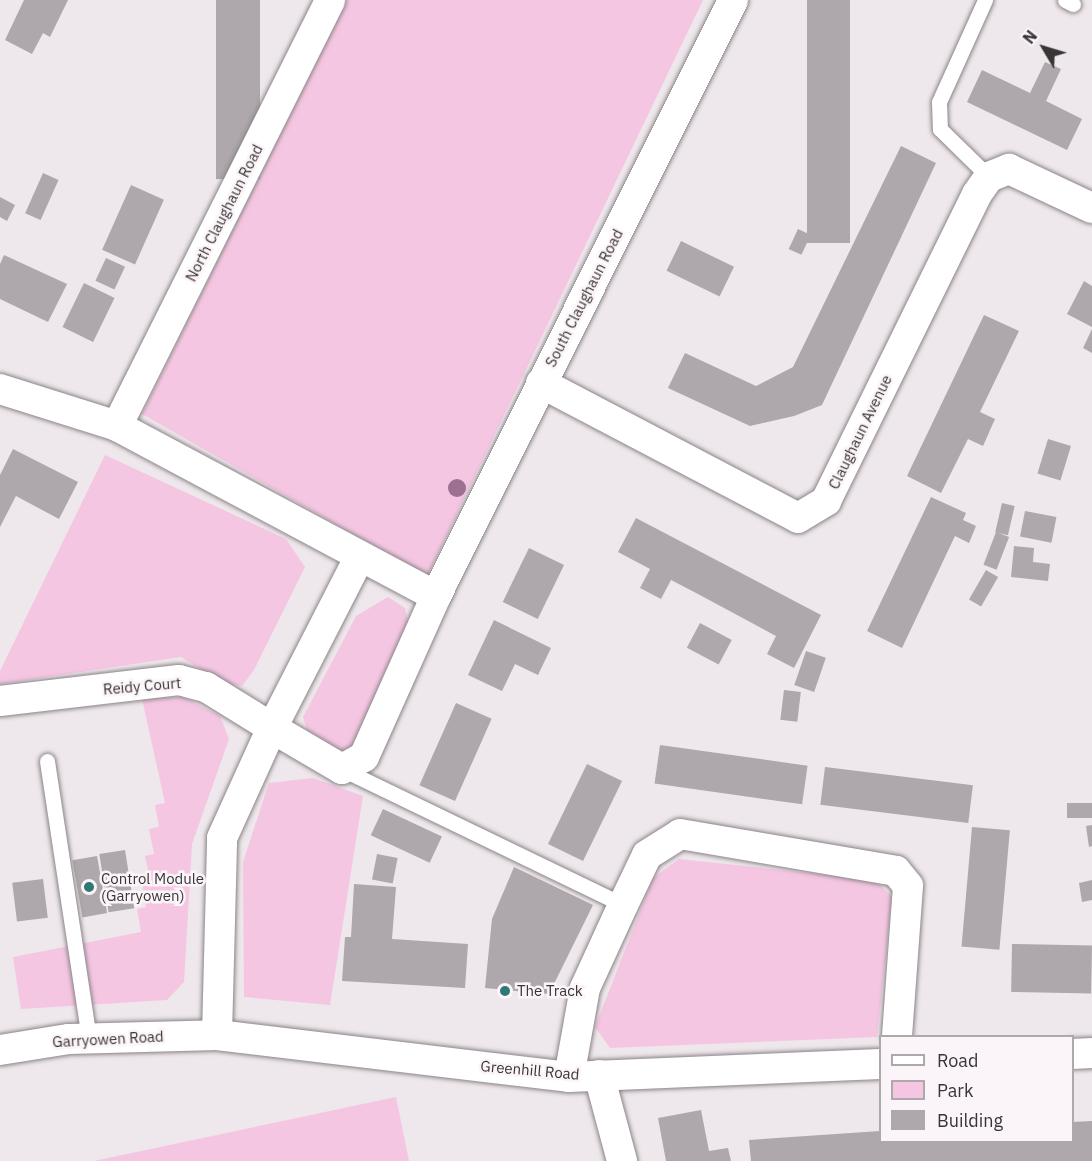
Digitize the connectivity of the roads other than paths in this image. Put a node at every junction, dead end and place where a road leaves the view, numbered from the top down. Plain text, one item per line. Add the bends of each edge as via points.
1 (330, 0) edge
2 (733, 0) edge
3 (985, 0) edge
4 (989, 177) junction
5 (1092, 208) edge
6 (541, 383) junction
7 (0, 389) edge
8 (117, 426) junction
9 (360, 556) junction
10 (436, 596) junction
11 (0, 701) edge
12 (272, 728) junction
13 (47, 761) dead end
14 (342, 769) junction
15 (623, 904) junction
16 (217, 1035) junction
17 (897, 1035) edge
18 (89, 1038) junction
19 (0, 1050) edge
20 (1092, 1053) edge
21 (1074, 1054) edge
22 (879, 1064) edge
23 (598, 1074) junction
24 (569, 1077) junction
25 (622, 1161) edge

1 - 8 street, North Claughaun Road
2 - 6 street, South Claughaun Road
3 - 4 lane via 939,102 940,129
4 - 5 street via 1009,169
4 - 6 street, Claughaun Avenue via 977,194 826,501 798,518
6 - 10 street, South Claughaun Road
7 - 8 street
8 - 9 street
9 - 10 street
9 - 12 street
10 - 14 street, South Claughaun Road via 364,757
11 - 12 street, Reidy Court via 179,680 206,687
12 - 14 street, Reidy Court
12 - 16 street via 222,838
13 - 18 lane
14 - 15 lane
15 - 17 street via 647,855 680,834 897,871 908,886
15 - 24 street via 585,988
16 - 18 street, Garryowen Road
16 - 24 street, Greenhill Road
18 - 19 street, Garryowen Road
20 - 21 street
22 - 23 street, Greenhill Road
23 - 24 street, Greenhill Road
23 - 25 street

